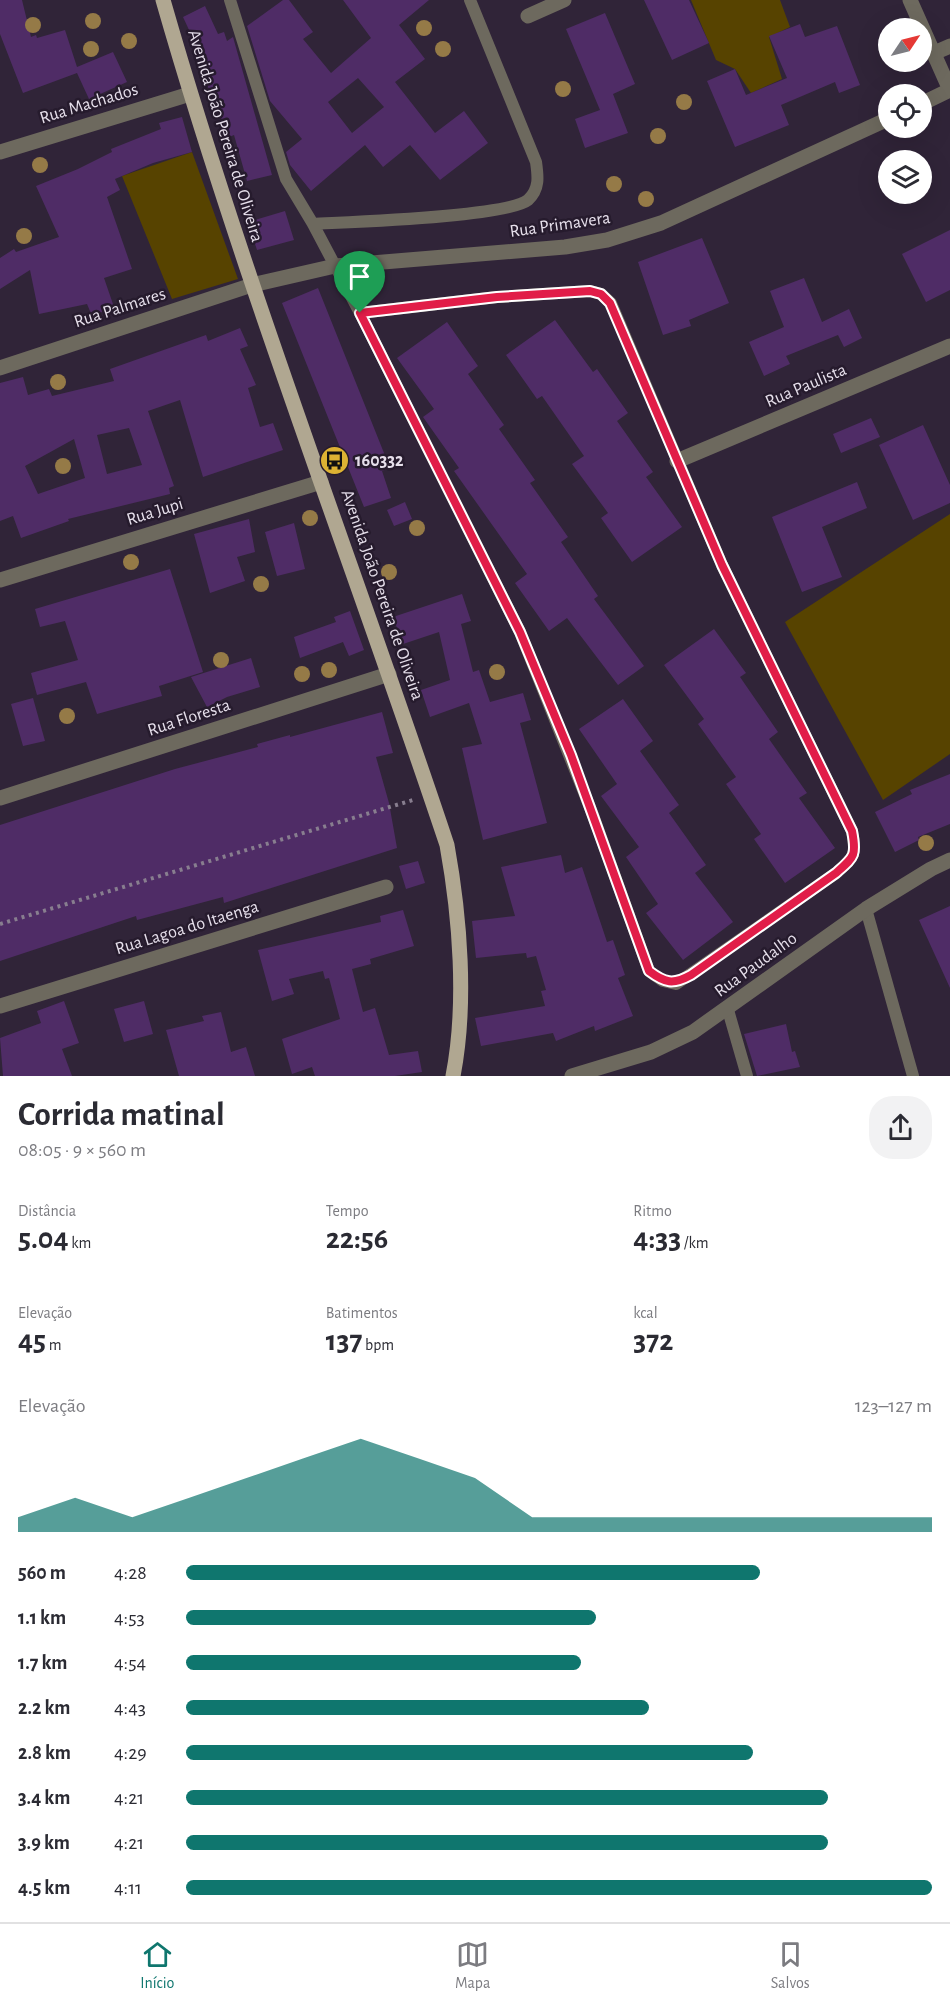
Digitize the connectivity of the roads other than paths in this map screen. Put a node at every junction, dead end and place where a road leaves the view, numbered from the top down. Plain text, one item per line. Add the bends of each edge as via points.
1 (163, 0) edge
2 (230, 0) edge
3 (470, 0) edge
4 (564, 0) edge
5 (910, 0) edge
6 (528, 16) dead end
7 (950, 46) edge
8 (934, 53) junction
9 (950, 90) edge
10 (190, 94) junction
11 (932, 99) edge
12 (878, 124) edge
13 (0, 152) edge
14 (313, 224) junction
15 (335, 266) junction
16 (252, 285) junction
17 (360, 313) junction
18 (950, 346) edge
19 (0, 368) edge
20 (677, 461) junction
21 (321, 482) junction
22 (0, 580) edge
23 (389, 674) junction
24 (0, 798) edge
25 (950, 860) edge
26 (386, 887) dead end
27 (866, 909) junction
28 (0, 1006) edge
29 (728, 1010) junction
30 (453, 1076) edge
31 (572, 1076) edge
32 (747, 1076) edge
33 (914, 1076) edge

1 - 10 main road, Avenida João Pereira de Oliveira
2 - 14 lane via 286,179
3 - 14 lane via 536,162 539,180 531,196 514,206 470,213
4 - 6 street
5 - 8 street
7 - 8 street
8 - 9 street
9 - 11 street
10 - 13 street, Rua Machados
10 - 16 main road, Avenida João Pereira de Oliveira
12 - 15 street, Rua Primavera via 661,223 607,240
14 - 15 lane
15 - 16 street, Rua Primavera
15 - 17 lane
16 - 19 street, Rua Palmares
16 - 21 main road, Avenida João Pereira de Oliveira
17 - 20 lane via 497,297 590,291 601,294 621,326
17 - 20 lane via 525,643 649,971 675,984 836,873 856,851 852,831 722,565
18 - 20 street, Rua Paulista
21 - 22 street, Rua Jupi
21 - 23 main road, Avenida João Pereira de Oliveira
23 - 24 street, Rua Floresta
23 - 30 main road, Avenida João Pereira de Oliveira via 447,845 457,902 459,988
25 - 27 street, Rua Paudalho
26 - 28 street, Rua Lagoa do Itaenga
27 - 29 street, Rua Paudalho
27 - 33 lane
29 - 31 street, Rua Paudalho via 651,1052
29 - 32 lane

